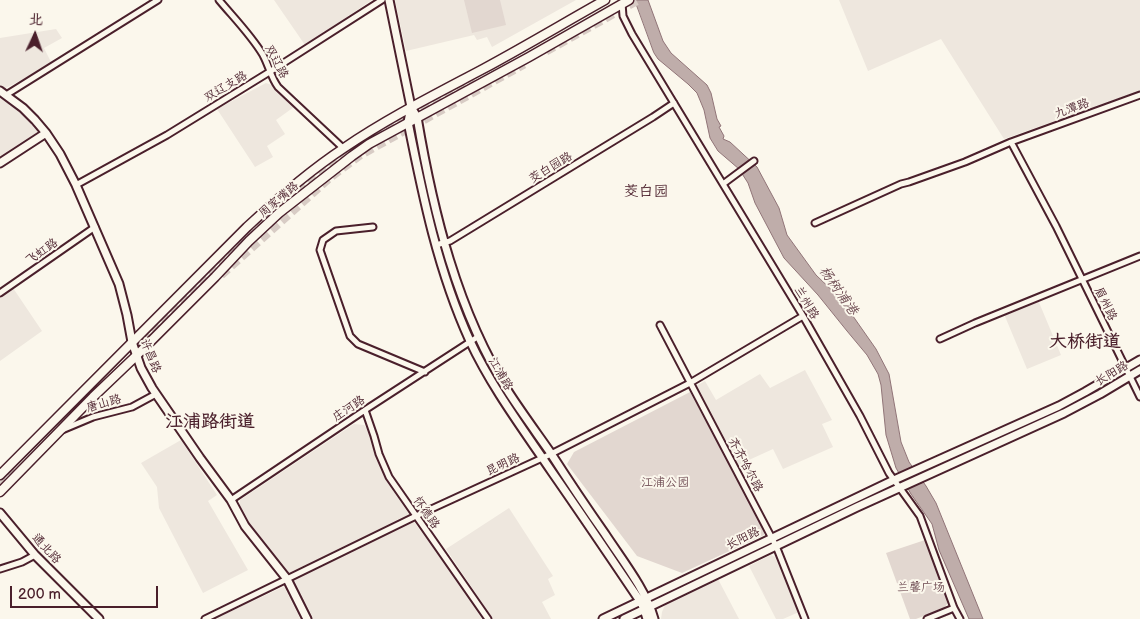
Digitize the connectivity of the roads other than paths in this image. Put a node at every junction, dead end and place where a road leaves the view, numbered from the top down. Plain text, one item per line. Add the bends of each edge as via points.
1 (158, 0) edge
2 (219, 0) edge
3 (382, 0) edge
4 (389, 0) edge
5 (605, 0) edge
6 (629, 0) edge
7 (622, 2) edge
8 (271, 72) junction
9 (3, 93) edge
10 (1140, 95) edge
11 (674, 103) junction
12 (412, 107) junction
13 (417, 117) junction
14 (408, 122) junction
15 (46, 133) junction
16 (1011, 142) junction
17 (344, 148) junction
18 (754, 161) dead end
19 (0, 163) edge
20 (723, 184) junction
21 (76, 185) junction
22 (815, 223) dead end
23 (95, 227) junction
24 (373, 227) dead end
25 (444, 243) junction
26 (436, 245) junction
27 (1140, 256) edge
28 (1082, 280) junction
29 (0, 293) edge
30 (803, 316) junction
31 (660, 325) dead end
32 (479, 336) junction
33 (940, 339) dead end
34 (132, 342) junction
35 (470, 342) junction
36 (136, 356) junction
37 (1140, 360) edge
38 (1125, 369) junction
39 (1140, 370) edge
40 (425, 372) junction
41 (1129, 376) junction
42 (690, 383) junction
43 (156, 394) junction
44 (1140, 397) edge
45 (365, 410) junction
46 (57, 433) junction
47 (551, 454) junction
48 (542, 458) junction
49 (0, 475) edge
50 (894, 480) junction
51 (899, 488) junction
52 (0, 492) edge
53 (231, 500) junction
54 (0, 513) edge
55 (416, 516) junction
56 (772, 537) junction
57 (776, 546) junction
58 (35, 554) junction
59 (0, 569) edge
60 (287, 579) junction
61 (643, 599) junction
62 (648, 608) junction
63 (954, 608) junction
64 (99, 619) edge
65 (205, 619) edge
66 (307, 619) edge
67 (488, 619) edge
68 (603, 619) edge
69 (624, 619) edge
70 (647, 619) edge
71 (654, 619) edge
72 (805, 619) edge
73 (926, 619) edge
74 (960, 619) edge

1 - 9 street
2 - 8 street, 双辽路 via 255,44
3 - 8 street, 双辽支路
4 - 12 main road, 江浦路
5 - 12 main road, 周家嘴路
6 - 7 main road, 周家嘴路
7 - 11 street, 兰州路 via 624,20
7 - 13 main road, 周家嘴路
8 - 17 street, 双辽路 via 278,87
8 - 21 street, 双辽支路
9 - 15 main road, 许昌路 via 23,108
10 - 16 street, 九潭路
11 - 20 street, 兰州路
11 - 25 street, 茭白园路
12 - 13 main road, 江浦路
12 - 14 main road, 江浦路
12 - 17 main road, 周家嘴路
13 - 14 main road, 周家嘴路
13 - 25 main road, 江浦路
14 - 26 main road, 江浦路
14 - 36 main road, 周家嘴路 via 369,144 279,213
15 - 19 main road
15 - 21 main road, 许昌路
16 - 22 street, 九潭路 via 901,184
16 - 28 street, 眉州路
17 - 34 main road, 周家嘴路 via 247,227
18 - 20 street
20 - 30 street, 兰州路
21 - 23 main road, 许昌路
23 - 29 street, 飞虹路
23 - 34 main road, 许昌路 via 119,284
24 - 40 street via 336,231 323,240 320,250 350,336 358,344
25 - 26 street, 茭白园路
25 - 32 main road, 江浦路
26 - 35 main road, 江浦路
27 - 28 street
28 - 33 street
28 - 38 street, 眉州路
30 - 42 street, 昆明路
30 - 50 street, 兰州路
31 - 42 street, 齐齐哈尔路
32 - 35 street, 庄河路
32 - 47 main road, 江浦路 via 508,391
34 - 36 main road, 许昌路
34 - 49 main road, 周家嘴路
35 - 40 street, 庄河路
35 - 48 main road, 江浦路 via 506,406
36 - 43 main road, 许昌路
36 - 46 main road, 周家嘴路
37 - 38 main road, 长阳路
38 - 41 street, 眉州路
38 - 50 main road, 长阳路 via 1059,406
39 - 41 main road, 长阳路
40 - 45 street, 庄河路
41 - 44 street, 眉州路
41 - 51 main road, 长阳路 via 1064,413
42 - 47 street, 昆明路
42 - 56 street, 齐齐哈尔路
43 - 46 street, 唐山路 via 132,407 93,417
43 - 53 main road, 许昌路
45 - 53 street, 庄河路
45 - 55 street, 怀德路 via 382,463
46 - 52 main road, 周家嘴路
47 - 48 street, 昆明路
47 - 61 main road, 江浦路 via 624,562
48 - 55 street, 昆明路
48 - 61 main road, 江浦路
50 - 51 street, 兰州路
50 - 56 main road, 长阳路
51 - 57 main road, 长阳路
51 - 63 street, 兰州路 via 920,516
53 - 60 main road, 许昌路 via 245,526
54 - 58 main road, 通北路
55 - 60 street, 昆明路
55 - 67 street, 怀德路
56 - 57 street, 齐齐哈尔路
56 - 61 main road, 长阳路
57 - 62 main road, 长阳路
57 - 72 street, 齐齐哈尔路
58 - 59 street
58 - 64 main road, 通北路
60 - 65 street, 昆明路
60 - 66 main road, 许昌路
61 - 62 main road, 江浦路
61 - 68 main road, 长阳路
62 - 69 main road, 长阳路
62 - 70 main road, 江浦路
62 - 71 main road, 江浦路
63 - 73 street
63 - 74 street, 兰州路

